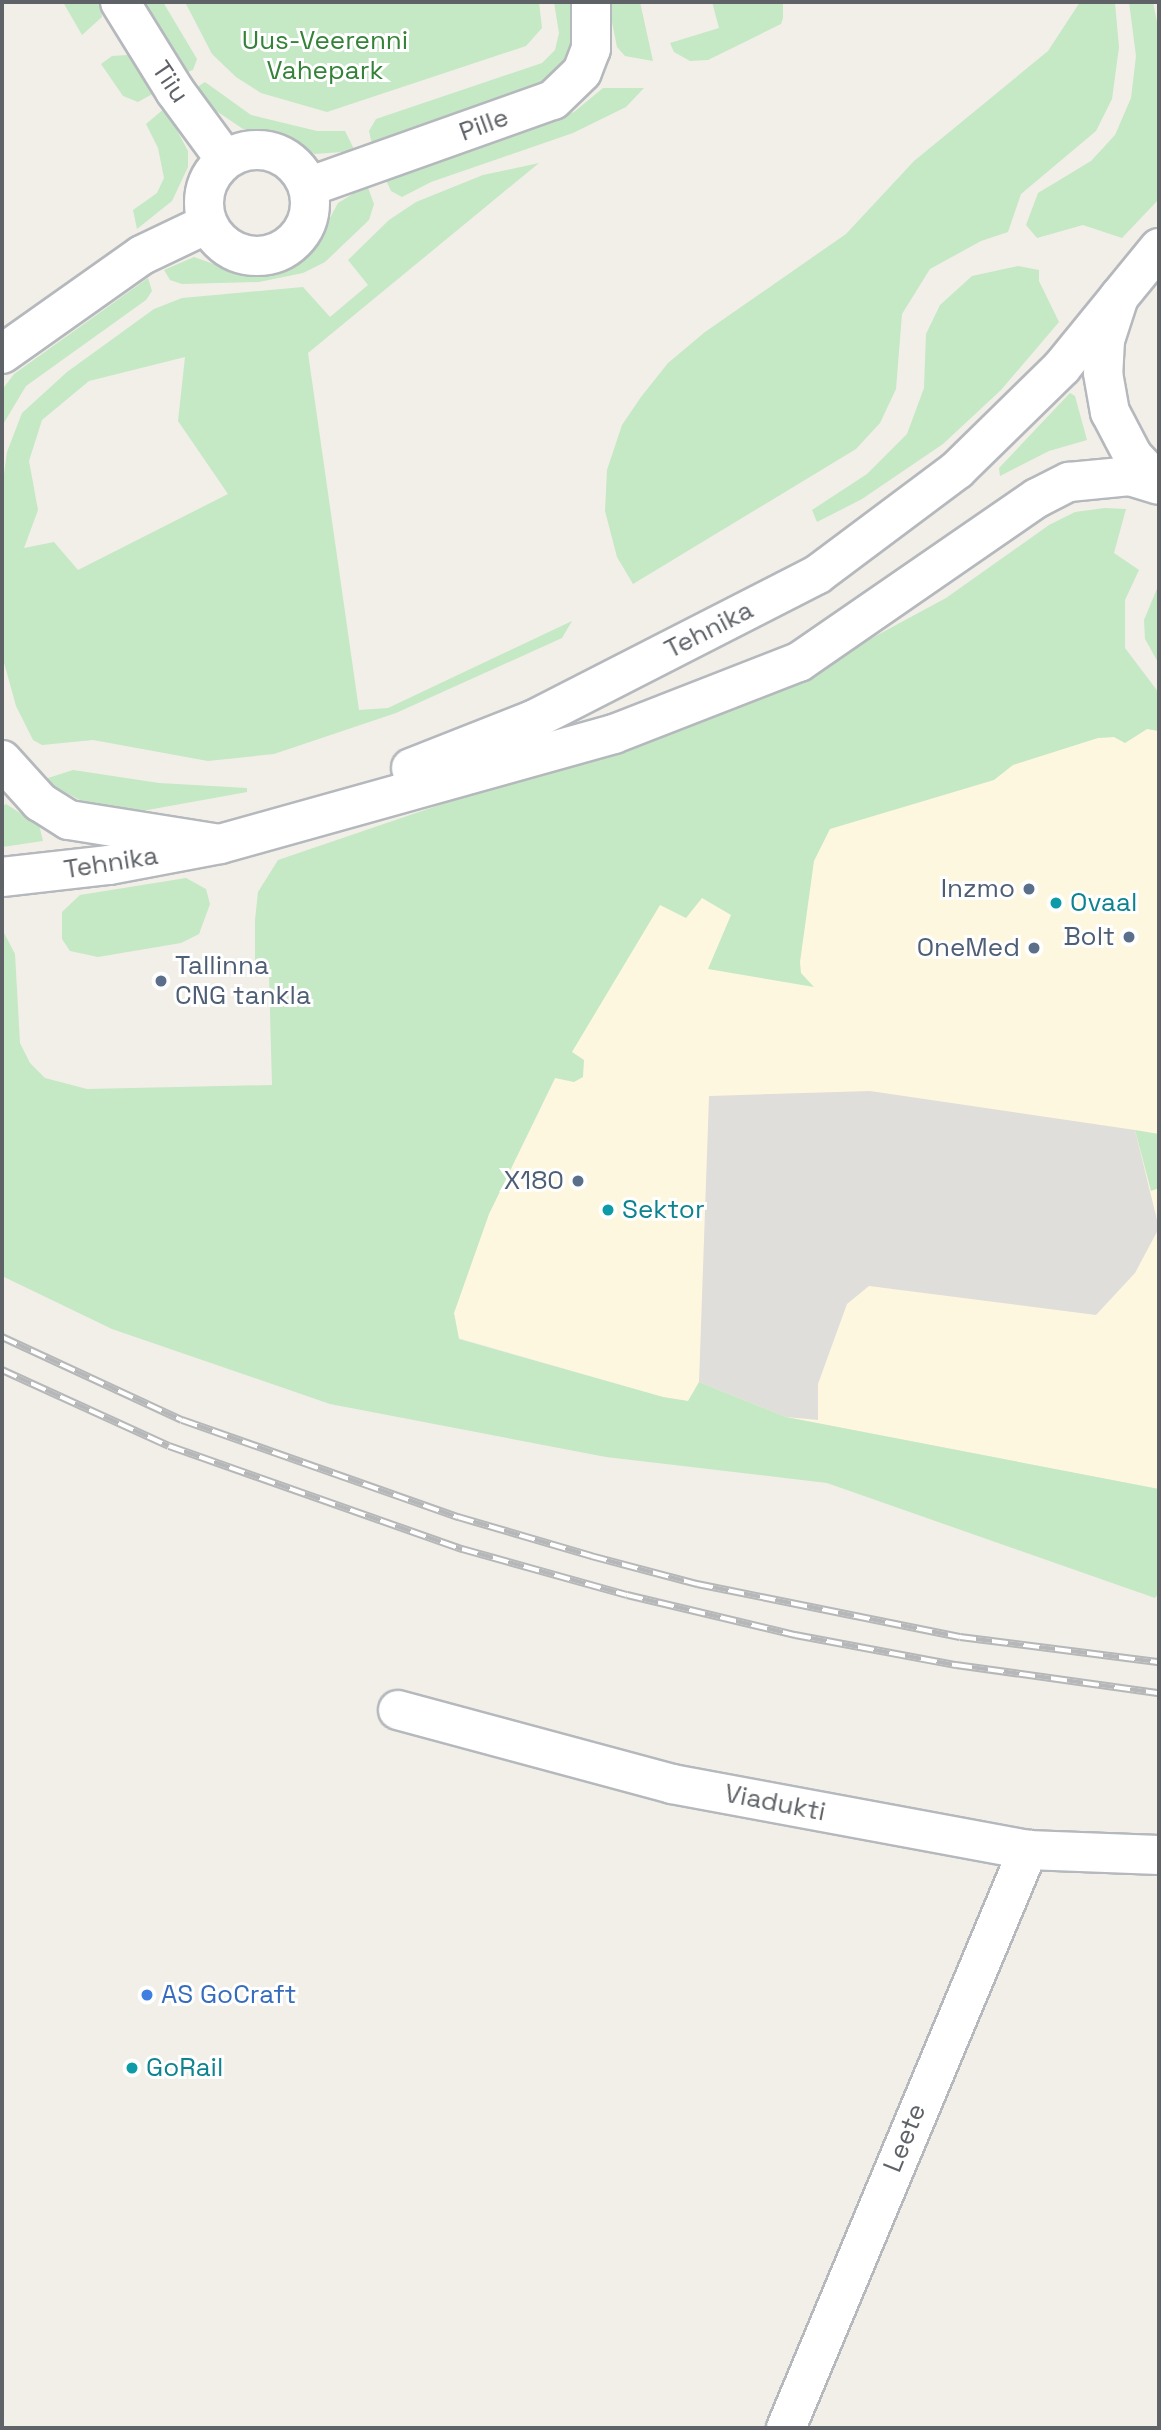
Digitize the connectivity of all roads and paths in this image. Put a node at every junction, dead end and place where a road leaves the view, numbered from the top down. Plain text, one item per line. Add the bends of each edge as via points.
1 (120, 2) edge
2 (592, 2) edge
3 (225, 159) junction
4 (308, 187) junction
5 (207, 224) junction
6 (1156, 248) edge
7 (1119, 297) junction
8 (2, 354) edge
9 (1159, 484) edge
10 (2, 760) edge
11 (220, 844) junction
12 (2, 877) edge
13 (398, 1710) dead end
14 (1028, 1850) junction
15 (1159, 1855) edge
16 (786, 2428) edge

1 - 3 street, Tiiu via 175,91
2 - 4 street, Pille via 591,49 582,72 553,100
3 - 4 street via 257,149 274,152 301,172
3 - 5 street via 207,182 203,196
4 - 5 street via 310,204 300,234 275,253 259,256 236,251 216,238
5 - 8 street via 142,255
6 - 7 street, Tehnika
7 - 9 street via 1105,340 1103,373 1111,412 1133,456
7 - 11 street, Tehnika via 1062,367 957,470 818,574 533,719
9 - 11 street, Tehnika via 1130,476 1069,482 1037,498 799,662 663,715 601,737
10 - 11 street via 40,802 69,820
11 - 12 street, Tehnika via 109,865
13 - 14 street, Viadukti via 671,1784
14 - 15 street, Viadukti
14 - 16 street, Leete

